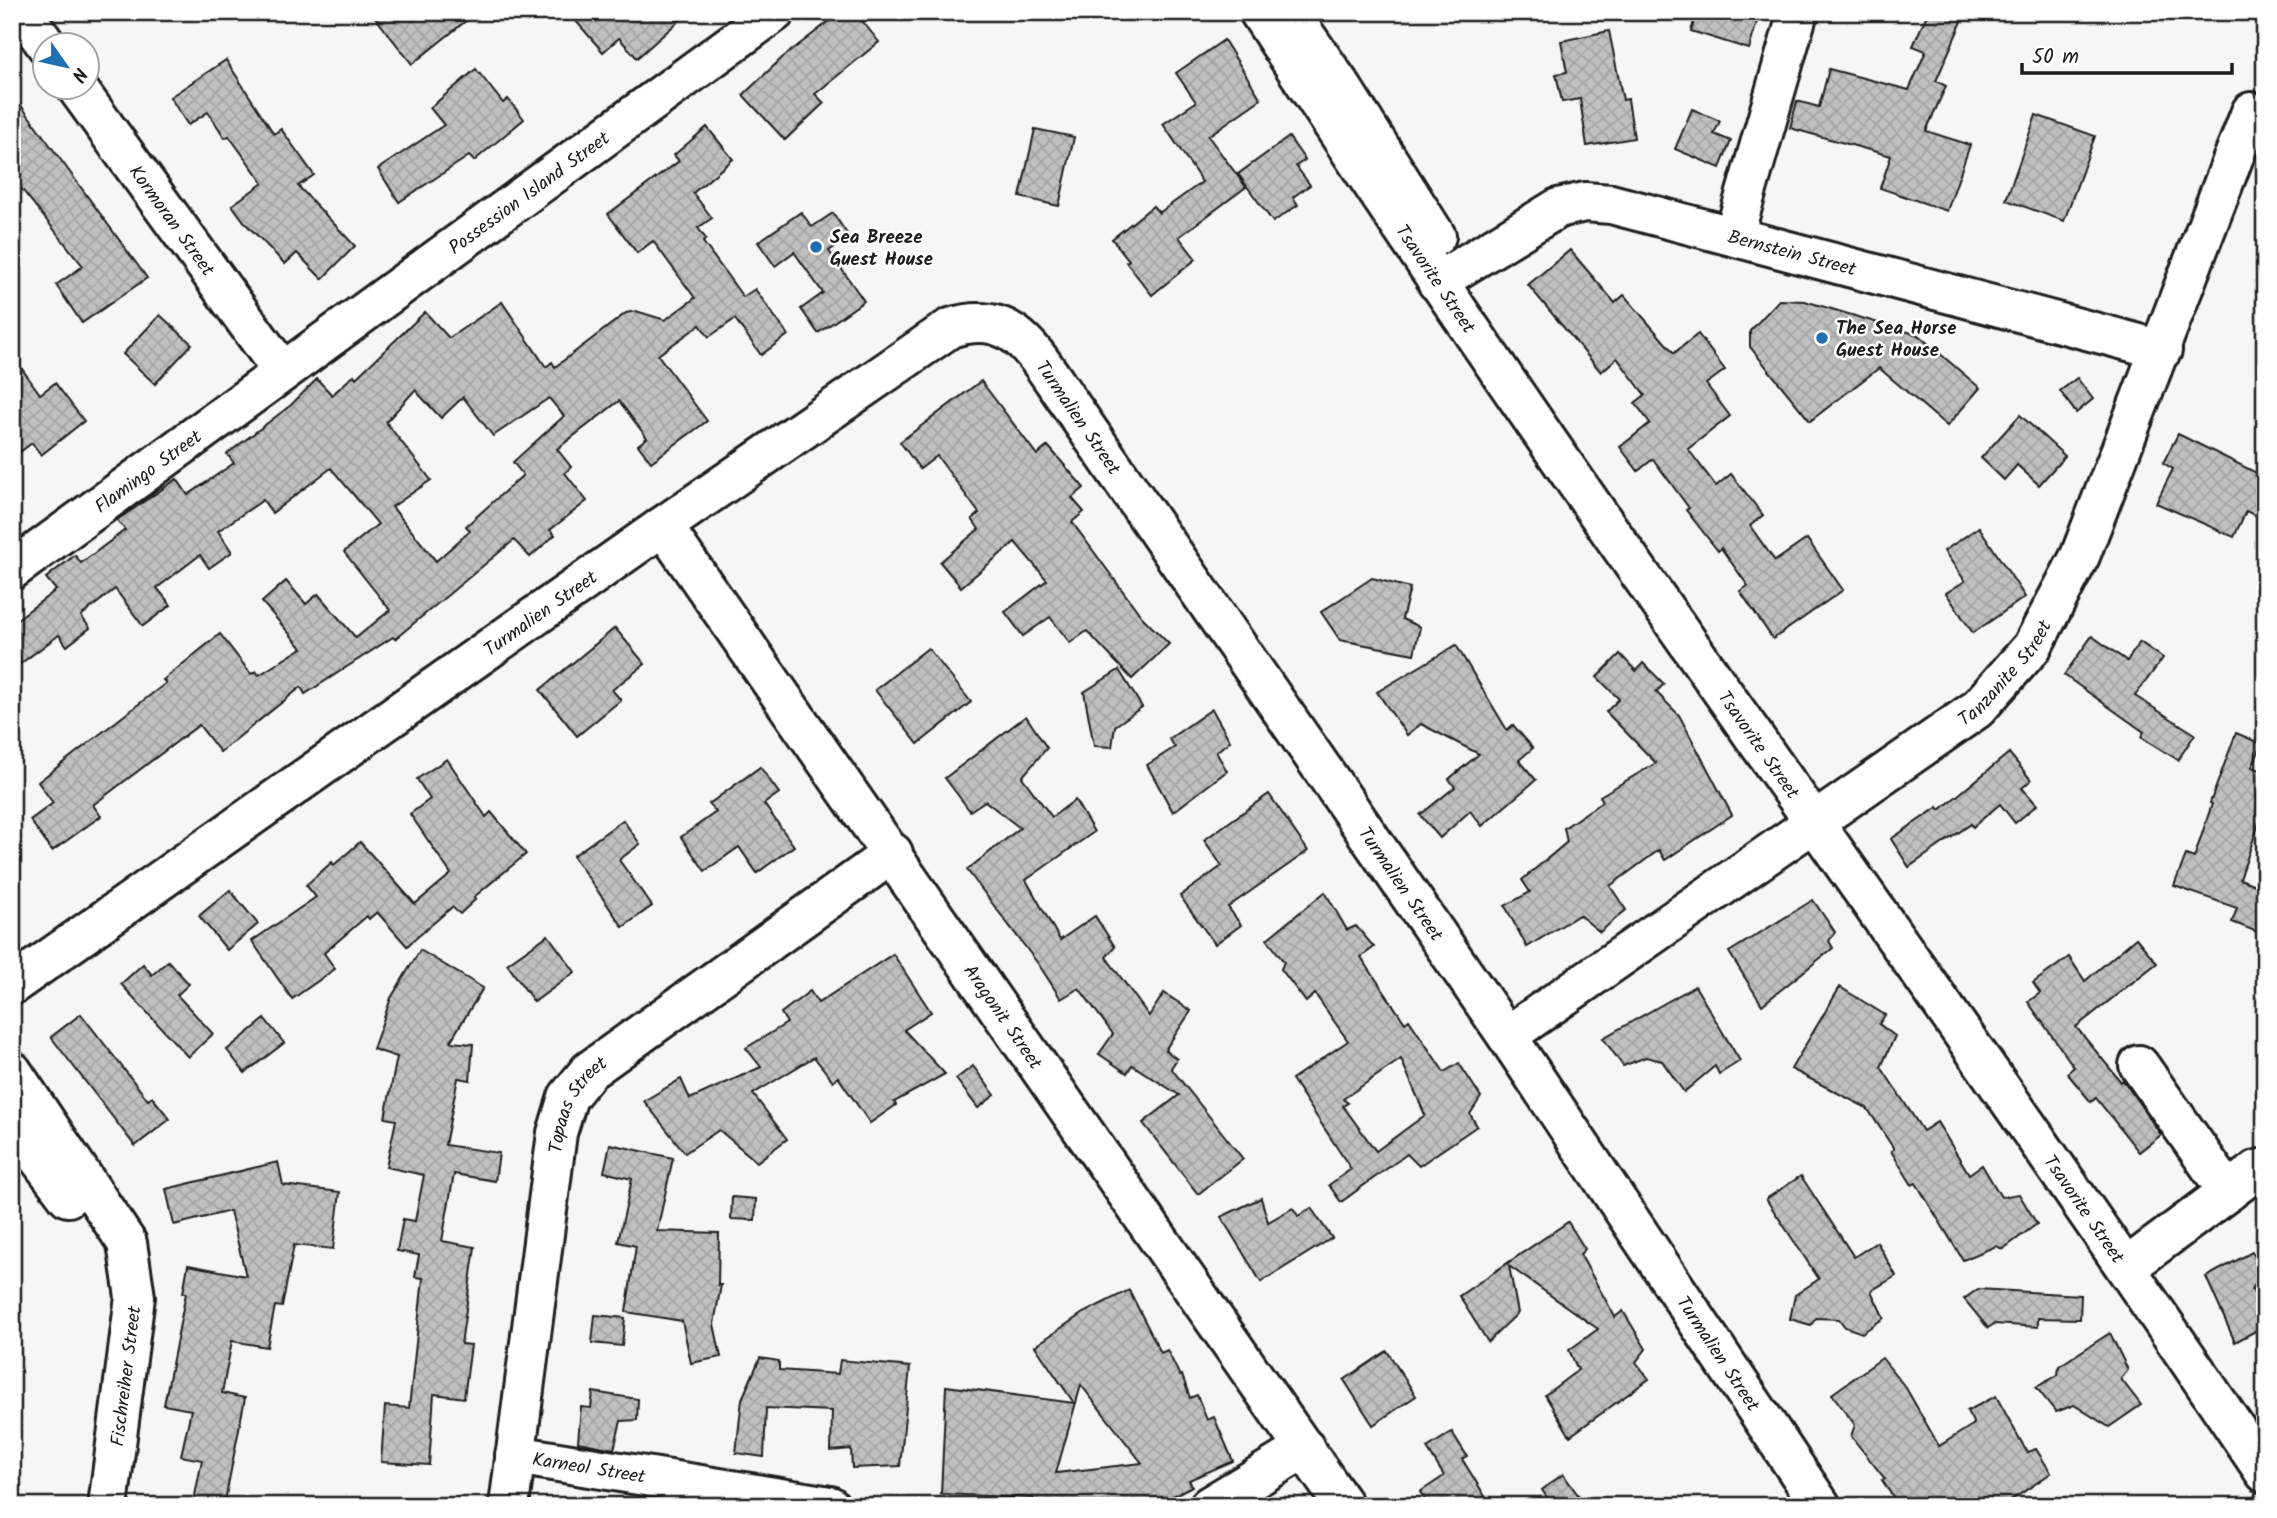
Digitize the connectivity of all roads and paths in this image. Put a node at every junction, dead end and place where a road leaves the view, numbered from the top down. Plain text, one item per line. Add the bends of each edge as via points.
1 (22, 12) edge
2 (740, 12) edge
3 (775, 12) edge
4 (1259, 12) edge
5 (1289, 12) edge
6 (1798, 12) edge
7 (37, 32) edge
8 (87, 102) edge
9 (2251, 112) dead end
10 (1734, 235) junction
11 (1447, 276) junction
12 (2162, 350) junction
13 (275, 361) junction
14 (663, 526) junction
15 (16, 553) edge
16 (1826, 815) junction
17 (893, 853) junction
18 (12, 985) edge
19 (1507, 1036) junction
20 (2139, 1065) dead end
21 (12, 1071) edge
22 (12, 1123) edge
23 (2265, 1168) edge
24 (2228, 1192) junction
25 (2137, 1259) junction
26 (2265, 1427) edge
27 (1304, 1448) junction
28 (515, 1455) junction
29 (2265, 1473) edge
30 (82, 1506) edge
31 (108, 1506) edge
32 (509, 1506) edge
33 (830, 1506) edge
34 (1209, 1506) edge
35 (1344, 1506) edge
36 (1821, 1506) edge

1 - 7 street
2 - 13 street, Possession Island Street
3 - 13 street, Possession Island Street
4 - 11 street, Tsavorite Street
5 - 11 street, Tsavorite Street via 1343,89
6 - 10 street
8 - 13 street, Kormoran Street
9 - 12 street, Tanzanite Street
10 - 11 street, Bernstein Street via 1634,208 1585,202 1539,218
10 - 12 street, Bernstein Street
11 - 16 street, Tsavorite Street
12 - 16 street, Tanzanite Street via 2080,556 2032,647 1977,709
13 - 15 street, Flamingo Street
14 - 17 street, Aragonit Street
14 - 18 street, Turmalien Street
14 - 19 street, Turmalien Street via 950,328 983,321 1018,335
16 - 19 street, Tanzanite Street
16 - 25 street, Tsavorite Street
17 - 27 street, Aragonit Street
17 - 28 street, Topaas Street via 589,1071 568,1097 557,1133
19 - 36 street, Turmalien Street
20 - 24 street
21 - 31 street, Fischreiher Street via 127,1243 135,1297
22 - 30 street, Fischreiher Street via 107,1251 113,1290
23 - 24 street
24 - 25 street
25 - 26 street, Tsavorite Street
25 - 29 street, Tsavorite Street
27 - 34 street
27 - 35 street, Aragonit Street
28 - 32 street, Topaas Street
28 - 33 street, Karneol Street

